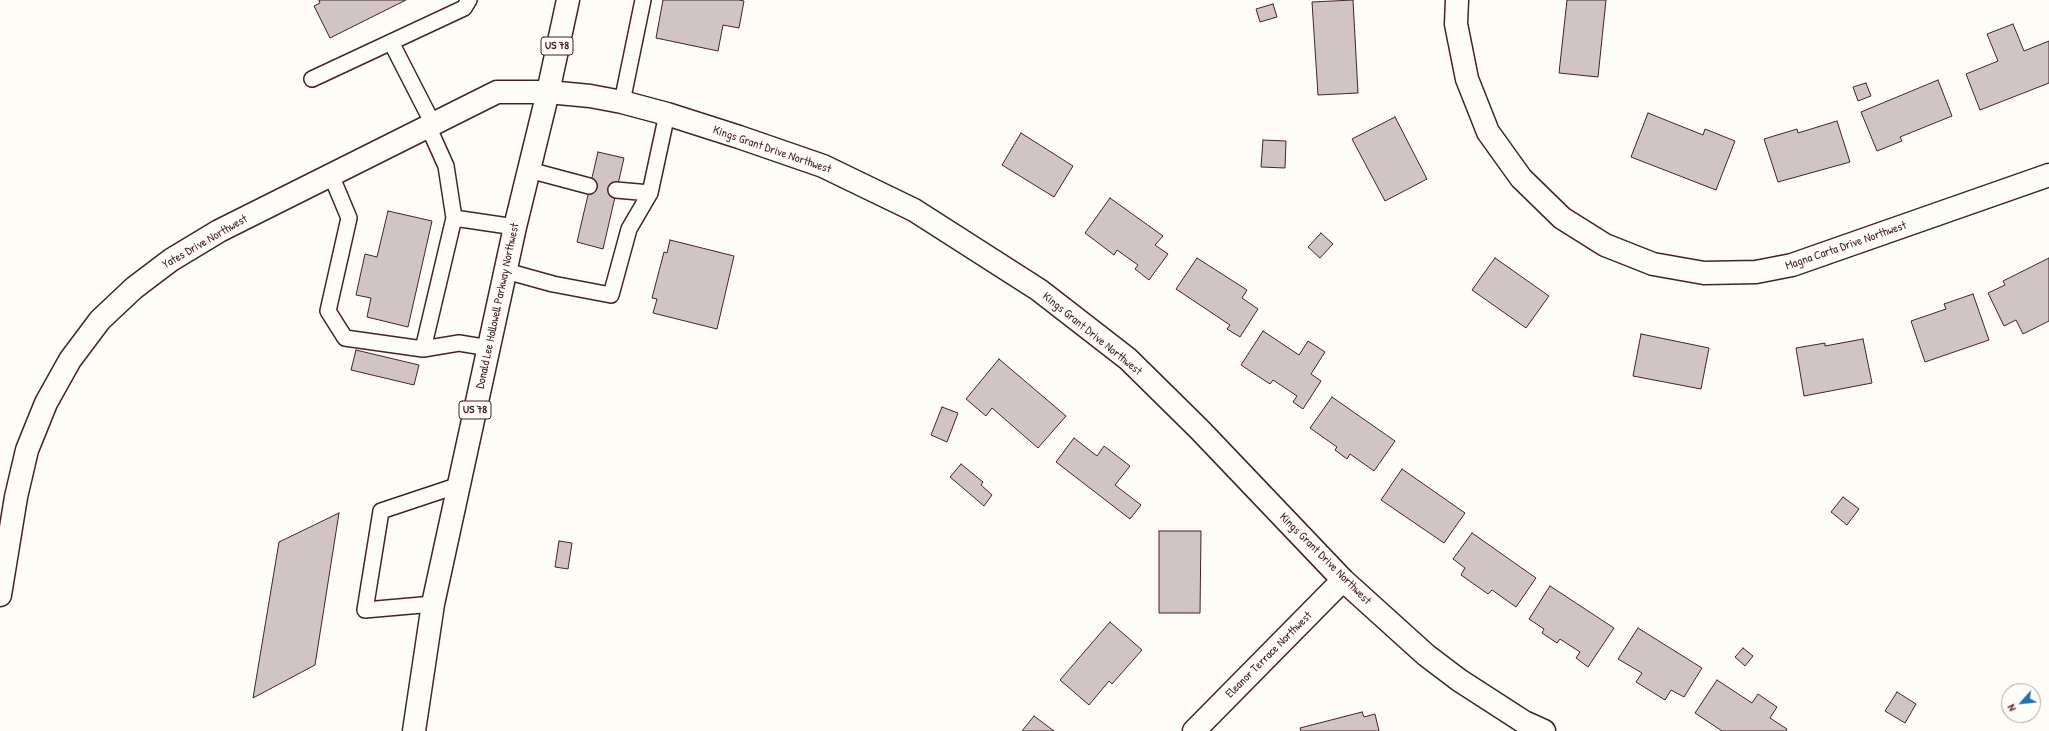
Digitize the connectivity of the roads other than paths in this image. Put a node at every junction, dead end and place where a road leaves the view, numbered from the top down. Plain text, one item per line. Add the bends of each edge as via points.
1 (469, 0) edge
2 (568, 0) edge
3 (642, 0) edge
4 (1457, 0) edge
5 (391, 42) junction
6 (312, 79) dead end
7 (548, 92) junction
8 (622, 102) junction
9 (667, 114) junction
10 (431, 125) junction
11 (529, 170) junction
12 (332, 175) junction
13 (2049, 175) edge
14 (589, 186) dead end
15 (616, 190) dead end
16 (650, 193) junction
17 (454, 218) junction
18 (515, 227) junction
19 (506, 271) junction
20 (489, 348) junction
21 (423, 349) junction
22 (459, 485) junction
23 (8, 496) edge
24 (1343, 580) junction
25 (0, 595) edge
26 (433, 604) junction
27 (414, 731) edge
28 (1194, 731) edge
29 (1544, 731) edge

1 - 5 lane via 464,8
2 - 7 street, Donald Lee Hollowell Parkway Northwest / US 78
3 - 8 lane
4 - 13 street, Magna Carta Drive Northwest via 1456,24 1467,79 1488,132 1521,178 1568,222 1605,245 1654,264 1704,273 1756,272 1792,265
5 - 6 lane
5 - 10 lane
7 - 8 street, Kings Grant Drive Northwest
7 - 10 street, Yates Drive Northwest via 497,92
7 - 11 street, Donald Lee Hollowell Parkway Northwest / US 78
8 - 9 street, Kings Grant Drive Northwest
9 - 16 lane
9 - 24 street, Kings Grant Drive Northwest via 823,166 914,210 1039,290 1128,359
10 - 12 street, Yates Drive Northwest
10 - 17 lane via 446,166
11 - 14 lane
11 - 18 street, Donald Lee Hollowell Parkway Northwest / US 78
12 - 21 lane via 349,218 328,311 345,338
12 - 23 street, Yates Drive Northwest via 219,231 171,260 134,288 100,320 70,360 46,403
15 - 16 lane
16 - 19 lane via 629,229 611,296
17 - 18 lane
17 - 21 lane
18 - 19 street, Donald Lee Hollowell Parkway Northwest / US 78
19 - 20 street, Donald Lee Hollowell Parkway Northwest / US 78
20 - 21 lane via 458,343
20 - 22 street, Donald Lee Hollowell Parkway Northwest / US 78
22 - 26 street, Donald Lee Hollowell Parkway Northwest / US 78
22 - 26 lane via 381,511 365,610
23 - 25 street, Yates Drive Northwest
24 - 28 street, Eleanor Terrace Northwest
24 - 29 street, Kings Grant Drive Northwest via 1426,655 1459,680 1524,722
26 - 27 street, Donald Lee Hollowell Parkway Northwest / US 78

